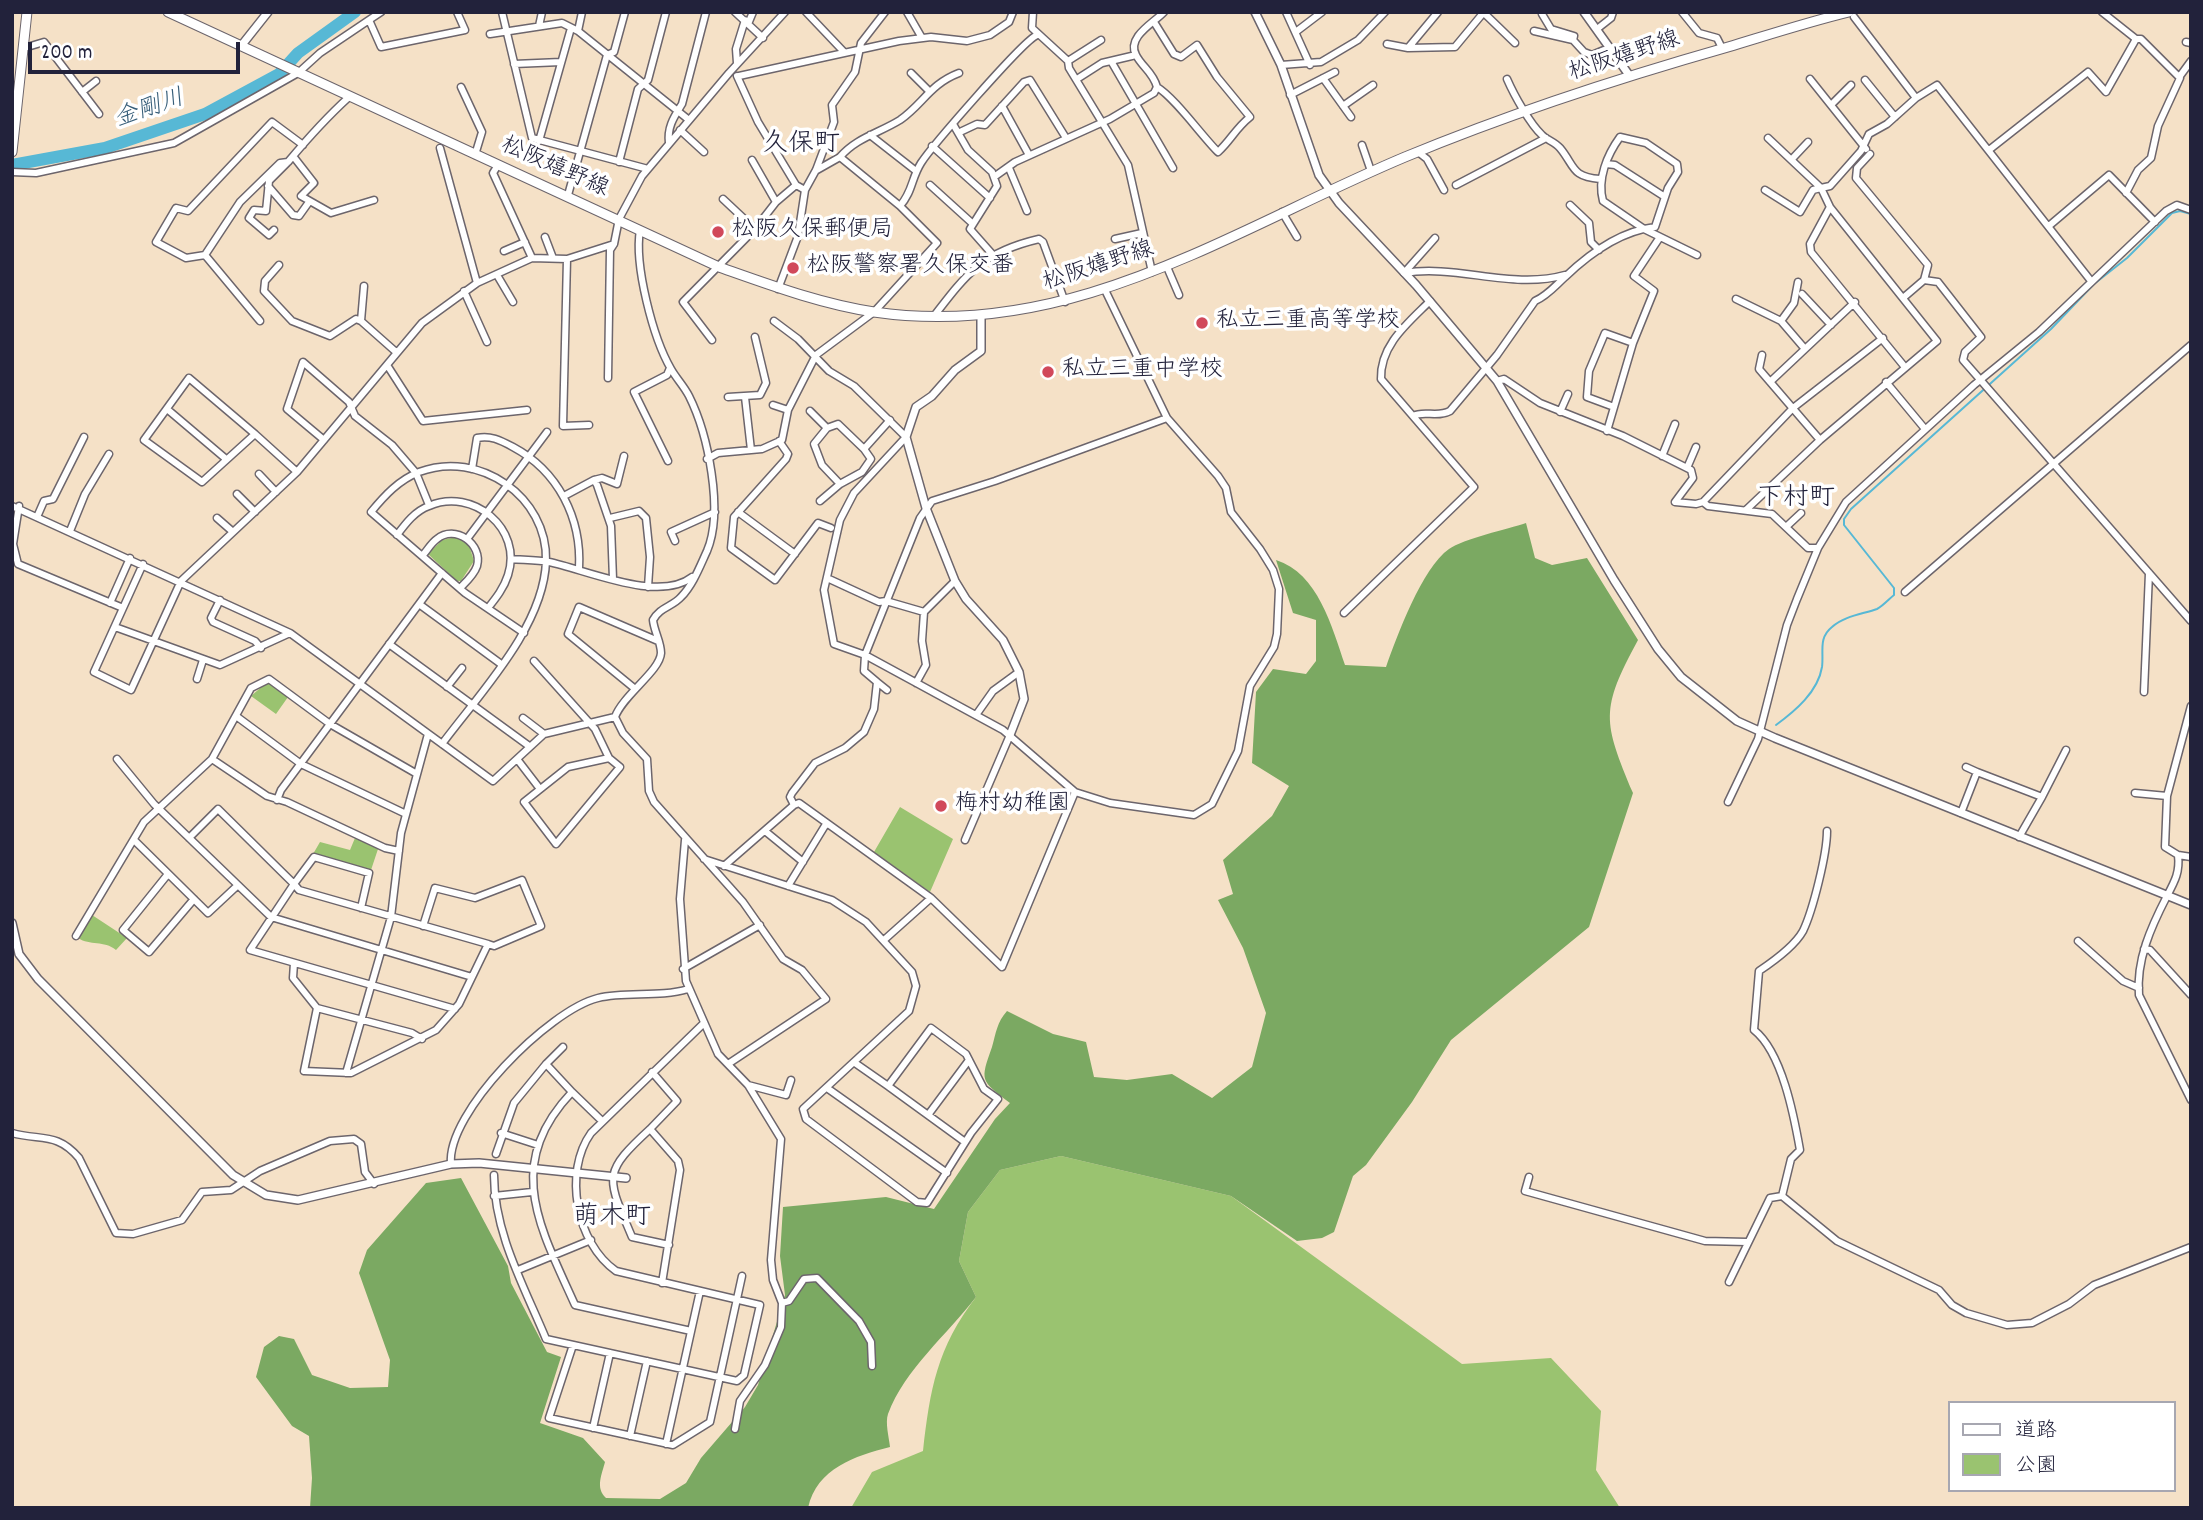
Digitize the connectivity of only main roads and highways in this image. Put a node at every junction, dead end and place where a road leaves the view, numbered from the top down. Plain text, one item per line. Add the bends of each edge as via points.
1 (27, 12) edge
2 (168, 12) edge
3 (1846, 14) edge
4 (12, 152) edge

1 - 4 main road
2 - 3 main road, 松阪嬉野線 via 719,267 778,289 874,312 934,316 981,316 1065,302 1105,290 1167,267 1371,171 1525,111 1629,75

